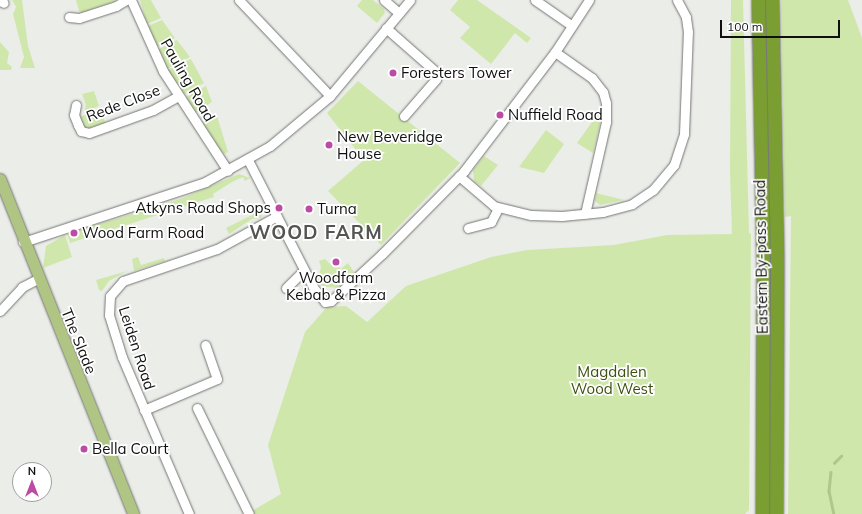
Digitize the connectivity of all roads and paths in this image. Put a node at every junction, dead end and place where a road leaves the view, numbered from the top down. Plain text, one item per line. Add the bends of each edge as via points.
1 (126, 0) edge
2 (131, 0) edge
3 (239, 0) edge
4 (384, 0) edge
5 (410, 0) edge
6 (535, 0) edge
7 (589, 0) edge
8 (677, 0) edge
9 (758, 0) edge
10 (772, 0) edge
11 (399, 13) junction
12 (69, 17) dead end
13 (571, 25) junction
14 (386, 28) junction
15 (554, 52) junction
16 (178, 96) junction
17 (330, 96) junction
18 (76, 105) dead end
19 (404, 116) dead end
20 (248, 160) junction
21 (228, 171) junction
22 (459, 176) junction
23 (0, 179) edge
24 (498, 208) junction
25 (585, 214) junction
26 (277, 216) junction
27 (468, 228) dead end
28 (23, 242) junction
29 (304, 270) junction
30 (38, 279) junction
31 (286, 288) dead end
32 (0, 311) edge
33 (205, 345) dead end
34 (197, 408) dead end
35 (144, 410) junction
36 (132, 514) edge
37 (189, 514) edge
38 (249, 514) edge
39 (762, 514) edge
40 (776, 514) edge

1 - 12 street via 116,6 79,18
2 - 16 street, Pauling Road
3 - 17 street
4 - 11 street
5 - 11 street
6 - 13 street
7 - 13 street
8 - 25 street via 686,17 689,40 684,134 678,156 663,180 640,199 613,210
9 - 39 highway, Eastern By-pass Road via 763,262
10 - 40 highway, Eastern By-pass Road via 778,262
11 - 14 street
13 - 15 street
14 - 17 street
14 - 19 street via 437,73 436,79
15 - 22 street
15 - 25 street via 592,78 603,92 606,103 606,122
16 - 18 street, Rede Close via 153,110 89,132 82,131 78,125 74,112
16 - 21 street, Pauling Road via 220,155
17 - 20 street via 282,138
20 - 21 street
20 - 26 street
21 - 28 street via 180,191
22 - 24 street
22 - 29 street via 339,295 325,302
23 - 28 main road, The Slade
24 - 25 street via 535,216
24 - 27 street via 491,222
26 - 29 street
26 - 35 street, Leiden Road via 217,249 128,280 112,291 109,315
28 - 30 main road, The Slade
29 - 31 street
30 - 32 street via 22,287
30 - 36 main road, The Slade
33 - 35 street via 217,379
34 - 38 street
35 - 37 street, Leiden Road

